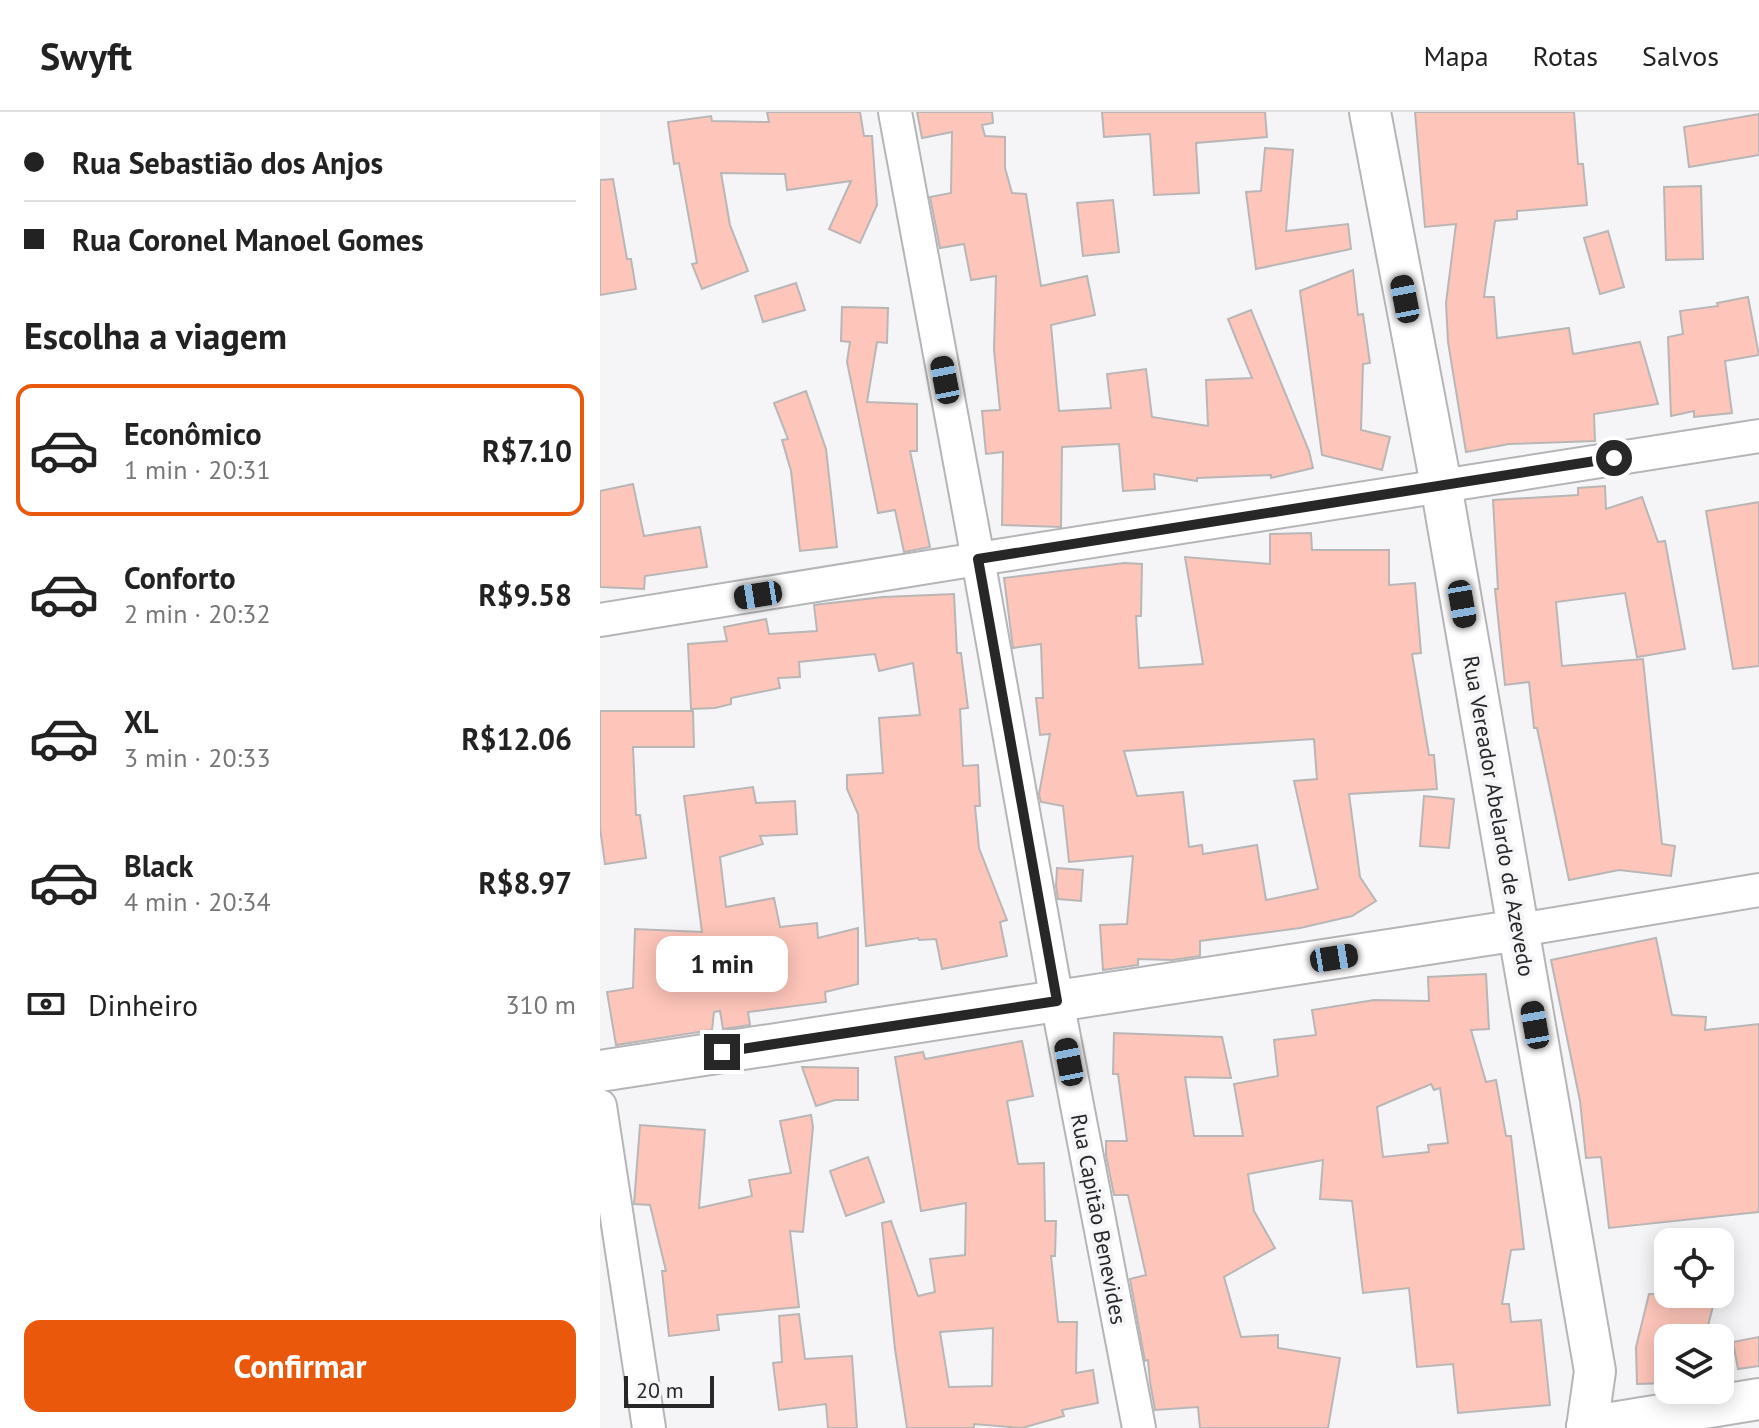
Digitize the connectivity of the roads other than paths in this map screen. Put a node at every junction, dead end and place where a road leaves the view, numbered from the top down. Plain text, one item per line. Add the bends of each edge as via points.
1 (895, 112) edge
2 (1370, 112) edge
3 (1759, 436) edge
4 (1441, 485) junction
5 (978, 559) junction
6 (600, 620) edge
7 (1759, 890) edge
8 (1519, 930) junction
9 (1057, 1001) junction
10 (600, 1071) edge
11 (600, 1106) edge
12 (1759, 1399) edge
13 (649, 1428) edge
14 (1139, 1428) edge
15 (1585, 1428) edge

1 - 5 street, Rua Capitão Benevides
2 - 4 street, Rua Vereador Abelardo de Azevedo
3 - 4 street
4 - 5 street
4 - 8 street, Rua Vereador Abelardo de Azevedo
5 - 6 street
5 - 9 street, Rua Capitão Benevides
7 - 8 street
8 - 9 street
8 - 15 street, Rua Vereador Abelardo de Azevedo via 1595,1371
9 - 10 street
9 - 14 street, Rua Capitão Benevides
11 - 13 street
12 - 15 street

